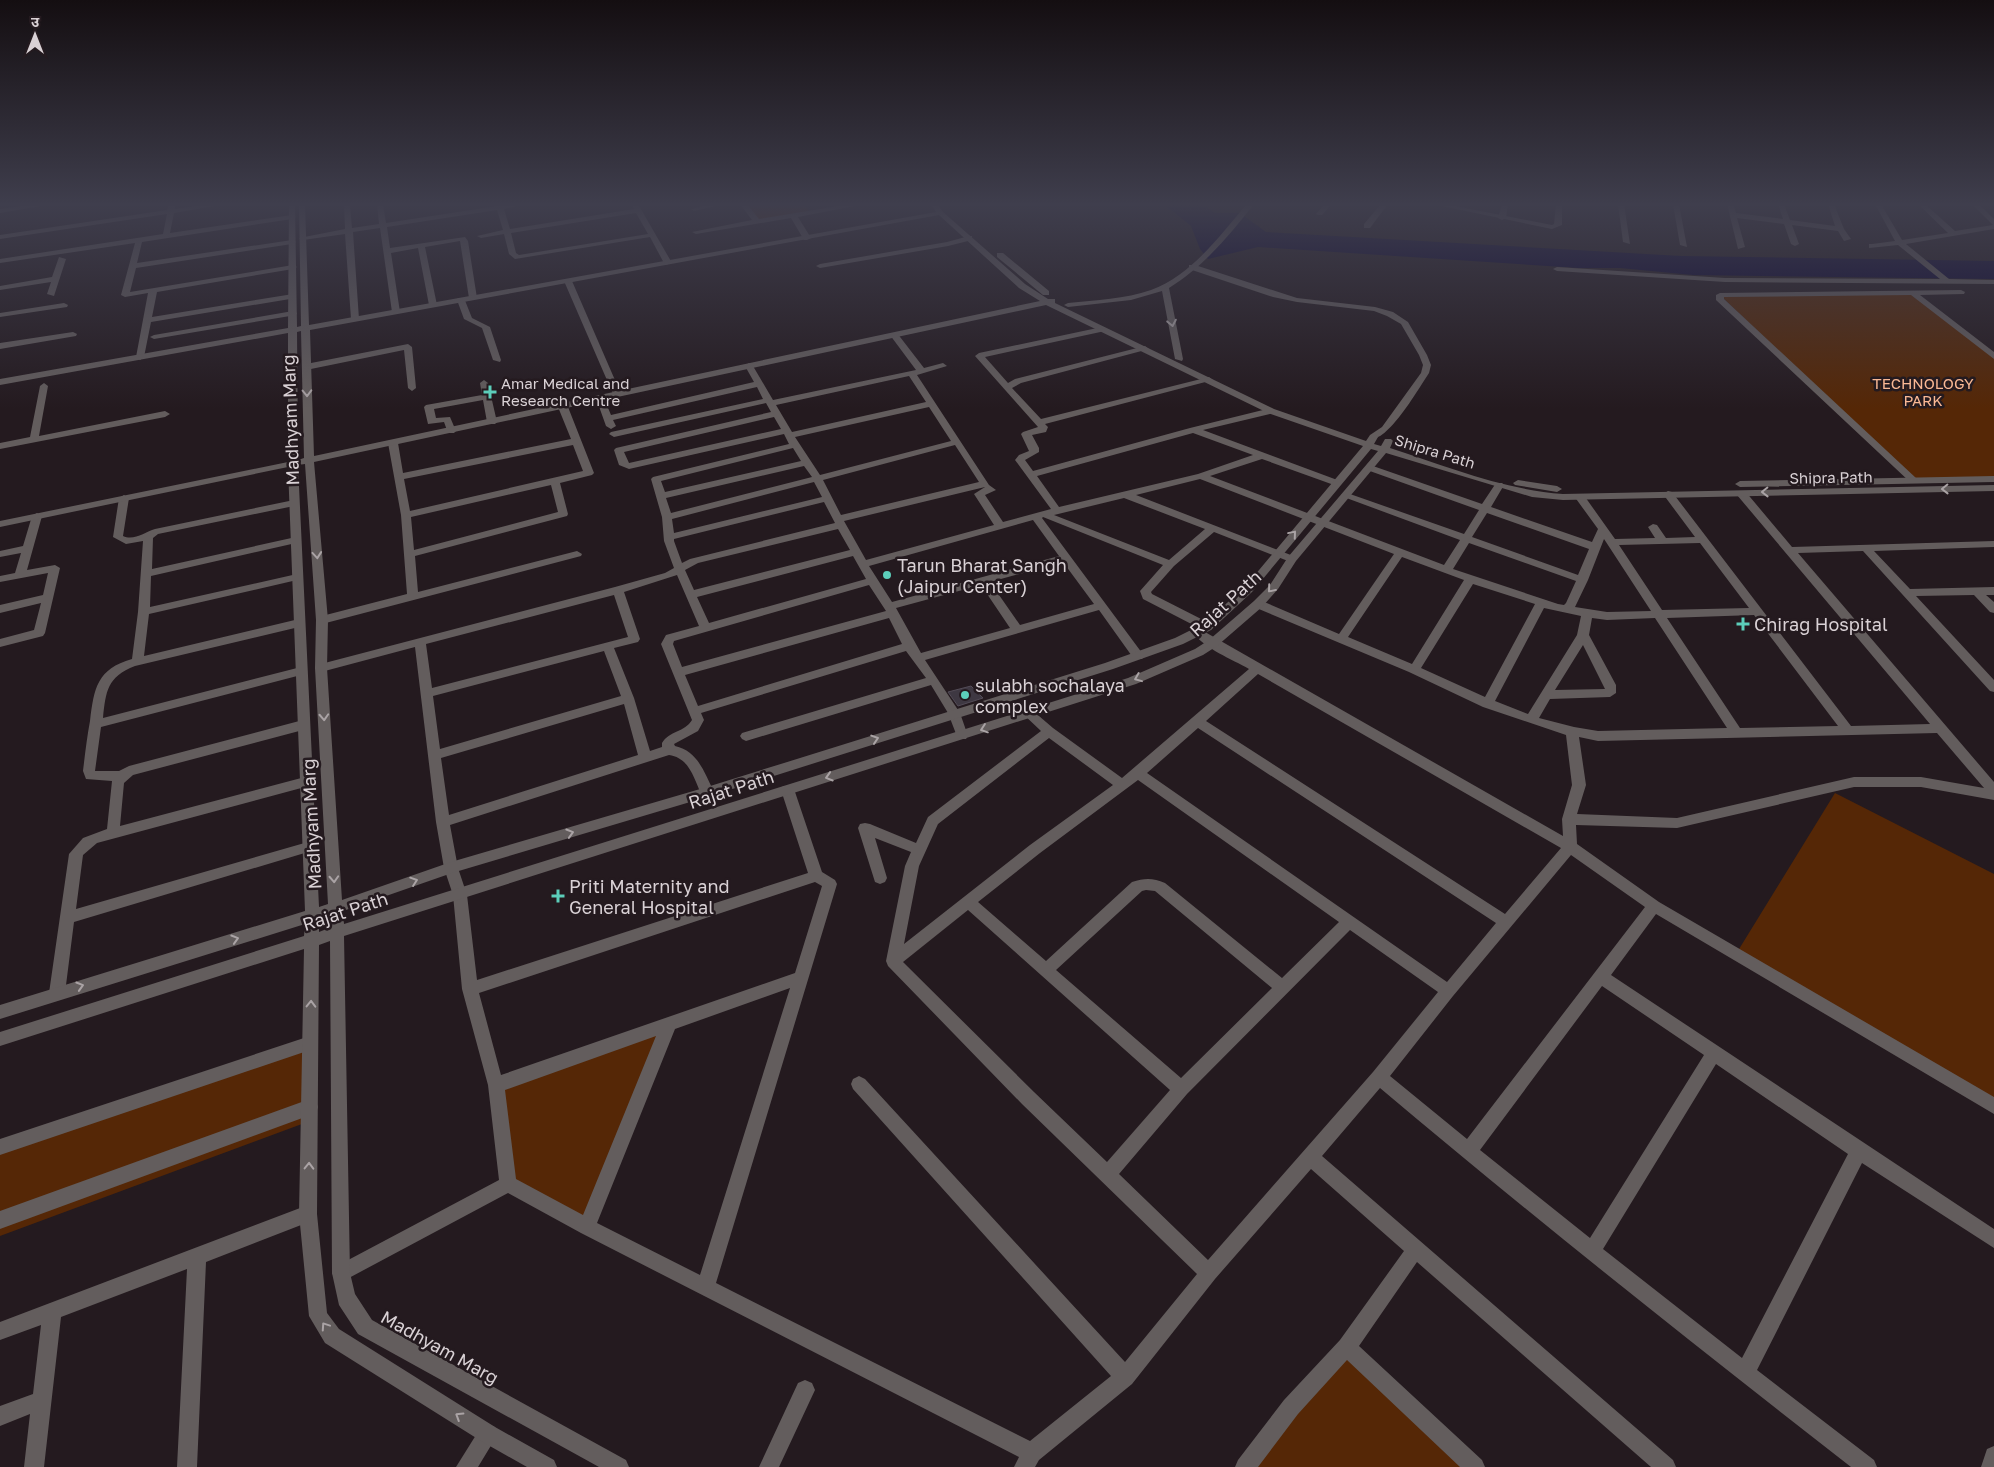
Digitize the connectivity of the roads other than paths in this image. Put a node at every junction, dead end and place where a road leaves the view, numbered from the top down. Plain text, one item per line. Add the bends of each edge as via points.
1 (58, 272) edge
2 (131, 272) edge
3 (260, 272) edge
4 (293, 272) edge
5 (299, 272) edge
6 (353, 272) edge
7 (390, 272) edge
8 (427, 272) edge
9 (469, 272) edge
10 (618, 272) edge
11 (1007, 272) edge
12 (1020, 272) edge
13 (1185, 272) edge
14 (1212, 272) edge
15 (1631, 272) edge
16 (1937, 272) edge
17 (56, 279) junction
18 (568, 281) junction
19 (1994, 282) edge
20 (1165, 287) junction
21 (0, 288) edge
22 (153, 290) junction
23 (51, 294) dead end
24 (1914, 294) junction
25 (293, 296) junction
26 (473, 298) junction
27 (461, 300) junction
28 (1052, 301) junction
29 (64, 305) dead end
30 (434, 305) junction
31 (1068, 305) junction
32 (396, 312) junction
33 (293, 314) junction
34 (0, 315) edge
35 (356, 319) junction
36 (147, 320) junction
37 (300, 328) junction
38 (1102, 329) junction
39 (73, 334) dead end
40 (894, 335) junction
41 (154, 337) dead end
42 (0, 346) edge
43 (1145, 349) junction
44 (1994, 356) edge
45 (140, 357) junction
46 (1179, 359) junction
47 (497, 360) dead end
48 (750, 366) junction
49 (943, 366) dead end
50 (306, 367) junction
51 (922, 371) junction
52 (911, 373) junction
53 (1209, 380) junction
54 (0, 382) edge
55 (484, 383) dead end
56 (759, 384) junction
57 (44, 386) dead end
58 (1007, 387) junction
59 (412, 388) dead end
60 (617, 394) junction
61 (487, 397) junction
62 (600, 398) junction
63 (770, 402) junction
64 (931, 404) junction
65 (563, 407) junction
66 (1271, 411) junction
67 (166, 414) dead end
68 (776, 414) junction
69 (608, 418) junction
70 (492, 422) junction
71 (1040, 422) junction
72 (1193, 430) junction
73 (451, 431) junction
74 (614, 434) junction
75 (791, 437) junction
76 (34, 439) junction
77 (1386, 440) junction
78 (577, 441) junction
79 (1371, 441) junction
80 (957, 442) junction
81 (392, 443) junction
82 (0, 446) edge
83 (619, 450) junction
84 (1263, 455) junction
85 (309, 459) junction
86 (651, 461) junction
87 (807, 462) junction
88 (293, 463) junction
89 (1370, 468) junction
90 (1030, 475) junction
91 (1202, 476) junction
92 (398, 477) junction
93 (656, 479) junction
94 (818, 479) junction
95 (1994, 479) edge
96 (1912, 480) junction
97 (555, 481) junction
98 (1337, 483) junction
99 (985, 484) junction
100 (1499, 485) junction
101 (1994, 488) edge
102 (1741, 493) junction
103 (1668, 494) junction
104 (1127, 495) junction
105 (662, 496) junction
106 (1346, 496) junction
107 (1579, 496) junction
108 (124, 498) junction
109 (828, 498) junction
110 (294, 502) junction
111 (1485, 508) junction
112 (1057, 511) junction
113 (406, 514) junction
114 (1040, 515) junction
115 (37, 516) junction
116 (1308, 516) junction
117 (667, 517) junction
118 (840, 522) junction
119 (1324, 522) junction
120 (0, 524) edge
121 (1000, 526) junction
122 (1653, 527) dead end
123 (1213, 528) junction
124 (1603, 528) junction
125 (148, 537) junction
126 (670, 537) junction
127 (1466, 538) junction
128 (296, 540) junction
129 (1704, 540) junction
130 (1663, 541) junction
131 (1611, 542) junction
132 (1994, 544) edge
133 (1596, 547) junction
134 (28, 548) junction
135 (1866, 548) junction
136 (1789, 550) junction
137 (856, 552) junction
138 (1400, 552) junction
139 (1277, 553) junction
140 (0, 554) edge
141 (410, 554) junction
142 (577, 554) dead end
143 (1066, 558) junction
144 (1292, 559) junction
145 (864, 564) junction
146 (1170, 564) junction
147 (679, 568) junction
148 (1447, 570) junction
149 (146, 574) junction
150 (20, 575) junction
151 (297, 577) junction
152 (0, 579) edge
153 (1470, 579) junction
154 (1583, 580) junction
155 (872, 581) junction
156 (984, 581) junction
157 (618, 590) junction
158 (1994, 591) edge
159 (1977, 592) junction
160 (1907, 593) junction
161 (690, 595) junction
162 (413, 597) junction
163 (48, 598) junction
164 (1541, 603) junction
165 (1258, 604) junction
166 (1101, 606) junction
167 (0, 609) edge
168 (1566, 609) junction
169 (1994, 609) edge
170 (891, 610) junction
171 (144, 612) junction
172 (1757, 612) junction
173 (1587, 614) junction
174 (1659, 615) junction
175 (322, 620) junction
176 (299, 623) junction
177 (705, 628) junction
178 (1017, 630) junction
179 (1202, 630) junction
180 (1583, 635) junction
181 (1341, 639) junction
182 (420, 642) junction
183 (0, 643) edge
184 (1213, 643) junction
185 (909, 646) junction
186 (608, 648) junction
187 (1138, 656) junction
188 (918, 658) junction
189 (138, 662) junction
190 (321, 668) junction
191 (1258, 668) junction
192 (1414, 670) junction
193 (301, 671) junction
194 (680, 672) junction
195 (934, 680) junction
196 (1994, 688) edge
197 (426, 694) junction
198 (1546, 695) junction
199 (628, 698) junction
200 (1487, 704) junction
201 (695, 711) junction
202 (954, 714) junction
203 (1028, 714) junction
204 (1531, 720) junction
205 (1197, 721) junction
206 (96, 724) junction
207 (303, 725) junction
208 (1940, 728) junction
209 (1848, 730) junction
210 (1049, 732) junction
211 (1572, 733) junction
212 (1737, 734) junction
213 (746, 736) dead end
214 (962, 736) junction
215 (668, 750) junction
216 (436, 755) junction
217 (645, 756) junction
218 (1138, 773) junction
219 (122, 776) junction
220 (306, 782) junction
221 (1123, 785) junction
222 (788, 790) junction
223 (707, 792) junction
224 (1994, 793) edge
225 (1569, 819) junction
226 (443, 822) junction
227 (113, 833) junction
228 (308, 847) junction
229 (1570, 847) junction
230 (920, 850) junction
231 (451, 868) junction
232 (816, 876) junction
233 (880, 878) dead end
234 (460, 894) junction
235 (968, 902) junction
236 (1654, 906) junction
237 (335, 908) junction
238 (312, 915) junction
239 (66, 918) junction
240 (1348, 922) junction
241 (1506, 922) junction
242 (337, 934) junction
243 (312, 942) junction
244 (892, 961) junction
245 (1046, 970) junction
246 (1601, 976) junction
247 (800, 978) junction
248 (1282, 987) junction
249 (470, 989) junction
250 (1448, 991) junction
251 (57, 994) junction
252 (0, 1012) edge
253 (669, 1024) junction
254 (0, 1039) edge
255 (310, 1043) junction
256 (1714, 1053) junction
257 (1379, 1077) junction
258 (859, 1084) dead end
259 (496, 1085) junction
260 (1181, 1089) junction
261 (1994, 1106) edge
262 (310, 1107) junction
263 (0, 1147) edge
264 (1859, 1151) junction
265 (1468, 1152) junction
266 (1310, 1156) junction
267 (1108, 1174) junction
268 (508, 1184) junction
269 (308, 1214) junction
270 (0, 1220) edge
271 (587, 1227) junction
272 (1994, 1239) edge
273 (1416, 1249) junction
274 (1592, 1251) junction
275 (197, 1256) junction
276 (341, 1273) junction
277 (1209, 1273) junction
278 (706, 1286) junction
279 (52, 1311) junction
280 (0, 1331) edge
281 (1347, 1347) junction
282 (1744, 1373) junction
283 (1125, 1376) junction
284 (805, 1390) dead end
285 (42, 1400) junction
286 (0, 1416) edge
287 (488, 1434) junction
288 (1994, 1456) edge
289 (1028, 1460) edge
290 (34, 1467) edge
291 (187, 1467) edge
292 (466, 1467) edge
293 (547, 1467) edge
294 (619, 1467) edge
295 (769, 1467) edge
296 (1244, 1467) edge
297 (1475, 1467) edge
298 (1666, 1467) edge
299 (1867, 1467) edge
300 (1991, 1467) edge

1 - 17 street
2 - 22 street via 126,295
3 - 22 street
4 - 25 street, Madhyam Marg
5 - 37 street, Madhyam Marg
6 - 35 street
7 - 32 street
8 - 30 street
9 - 26 street
10 - 18 street
11 - 28 street, Shipra Path via 1022,286
12 - 28 street, Shipra Path
13 - 20 street
14 - 77 street, Rajat Path via 1276,295 1375,309 1404,322 1423,355 1425,373
15 - 19 street via 1725,280
16 - 24 street via 1961,292
17 - 21 street
17 - 23 street
18 - 26 street
18 - 60 street
20 - 31 street via 1130,297
20 -> 46 street
22 - 36 street
24 - 44 street
24 - 96 street via 1720,295 1720,300
25 - 33 street, Madhyam Marg
25 - 36 street
26 - 27 street
27 - 30 street
27 - 47 street via 468,319 486,327
28 - 31 street, Shipra Path
28 - 38 street, Shipra Path
28 - 40 street
29 - 34 street
30 - 32 street
31 - 46 street, Shipra Path
32 - 35 street
33 - 37 street, Madhyam Marg
33 - 41 street
35 - 37 street
36 - 45 street
37 - 45 street
37 - 50 street, Madhyam Marg
37 - 88 street, Madhyam Marg
38 - 43 street, Shipra Path
38 - 58 street via 978,356
39 - 42 street
40 - 48 street
40 - 51 street
43 - 53 street, Shipra Path
43 - 58 street via 1018,381
45 - 54 street
46 - 79 street, Shipra Path via 1267,402
48 - 56 street
48 - 60 street
49 - 51 street
50 - 59 street via 408,347
50 -> 85 street, Madhyam Marg
51 - 52 street
52 - 63 street
52 - 64 street
53 - 66 street, Shipra Path
53 - 71 street
55 - 61 street
56 - 63 street
56 - 69 street
57 - 76 street
58 - 71 street
60 - 62 street
61 - 70 street
61 - 73 street via 429,407 431,422 447,419
62 - 65 street
62 - 69 street
63 - 68 street
63 - 74 street
64 - 75 street
64 - 80 street
65 - 70 street
65 - 78 street
66 - 72 street
66 - 79 street, Shipra Path
67 - 76 street
68 - 75 street
68 - 83 street
69 - 74 street
70 - 73 street
71 - 90 street via 1043,430 1026,436 1034,452 1020,458
72 - 84 street
72 - 90 street
73 - 81 street
74 - 83 street
75 - 86 street
75 - 87 street
75 - 93 street
76 - 82 street
77 - 79 street
77 - 79 street, Shipra Path
77 - 89 street, Rajat Path
77 - 96 street, Shipra Path via 1517,482 1554,489
77 - 100 street, Shipra Path
78 - 92 street
78 - 97 street via 588,473
79 - 98 street, Rajat Path
80 - 94 street
80 - 99 street
81 - 85 street
81 - 92 street
83 - 86 street via 626,466
84 - 91 street
84 - 98 street
85 - 88 street
85 -> 175 street, Madhyam Marg
86 - 93 street
87 - 94 street
87 - 105 street
88 - 108 street
88 - 110 street, Madhyam Marg
89 - 106 street, Rajat Path
89 - 111 street
90 - 112 street
91 - 104 street
91 - 116 street
92 - 113 street
93 - 105 street
94 - 109 street
94 - 117 street
95 - 96 street, Shipra Path
97 - 113 street
97 - 141 street via 563,514
98 - 116 street, Rajat Path
99 - 118 street
99 - 121 street via 991,490 979,494
100 - 107 street, Shipra Path via 1536,495
100 - 111 street
101 -> 102 street, Shipra Path
102 - 103 street, Shipra Path
102 - 136 street
103 - 107 street, Shipra Path
103 - 129 street
104 - 112 street
104 - 123 street
105 - 117 street
106 - 119 street, Rajat Path
106 - 127 street
107 - 124 street
108 - 115 street
108 - 125 street via 118,537 126,541
109 - 118 street
109 - 126 street
110 - 125 street via 155,532
110 - 128 street, Madhyam Marg
111 - 127 street
111 - 133 street
112 - 114 street
113 - 141 street
114 - 121 street
114 - 143 street
114 - 146 street
115 - 120 street
115 - 134 street
116 - 119 street
139 -> 116 street, Rajat Path
117 - 126 street
118 - 137 street
118 - 147 street via 694,561
119 - 138 street
119 - 144 street, Rajat Path
121 - 145 street
122 - 130 street
123 - 139 street
123 - 146 street
124 - 131 street
124 - 133 street
125 - 149 street
126 - 147 street
127 - 148 street
127 - 154 street
128 - 149 street
128 - 151 street, Madhyam Marg
129 - 130 street
129 - 172 street
130 - 131 street
131 - 174 street
132 - 135 street
133 - 154 street
134 - 140 street
134 - 150 street
135 - 136 street
135 - 160 street
136 - 208 street
137 - 145 street
137 - 161 street
138 - 148 street
138 - 181 street
139 - 144 street
139 - 179 street, Rajat Path via 1248,590
141 - 162 street
142 - 162 street
143 - 156 street
143 - 166 street
144 -> 165 street, Rajat Path via 1274,587
145 - 155 street
146 - 179 street via 1150,584 1146,594
147 - 157 street via 669,575
147 - 161 street
148 - 153 street
149 - 171 street
150 - 152 street
150 - 163 street via 55,568
151 - 171 street
151 - 176 street, Madhyam Marg
153 - 164 street
153 - 192 street
154 - 168 street via 1572,605
155 - 170 street
155 - 177 street
156 - 170 street
156 - 178 street
157 - 182 street
157 - 186 street via 634,639
158 - 159 street
159 - 160 street
159 - 169 street
160 - 196 street
161 - 177 street
162 - 175 street
163 - 167 street
163 - 183 street via 40,633
164 - 168 street
164 - 200 street
165 - 181 street
165 - 184 street, Rajat Path
166 - 178 street
166 - 187 street
168 - 173 street
170 - 185 street
170 - 194 street
171 - 189 street
172 - 174 street
172 - 209 street
173 - 174 street
173 - 180 street
174 - 212 street
175 - 190 street, Madhyam Marg
176 - 189 street
176 - 193 street, Madhyam Marg
177 - 194 street via 668,641
178 - 188 street
179 - 184 street
179 - 187 street, Rajat Path
180 - 198 street
180 - 198 street via 1610,685 1610,693
181 - 192 street
182 - 190 street
182 - 197 street
184 - 191 street
184 -> 203 street, Rajat Path via 1132,681
185 - 188 street
185 - 201 street
186 - 197 street
186 - 199 street
187 - 202 street, Rajat Path
188 - 195 street
189 - 206 street via 117,668 104,681
190 -> 237 street, Madhyam Marg
191 - 205 street
191 - 229 street
192 - 200 street
193 - 206 street
193 - 207 street, Madhyam Marg
194 - 201 street
195 - 202 street
195 - 213 street
197 - 216 street
198 - 204 street
199 - 216 street
199 - 217 street
200 - 204 street
201 - 215 street via 697,724 672,738
202 - 214 street
223 -> 202 street, Rajat Path
203 - 210 street
203 -> 214 street, Rajat Path
204 - 211 street
205 - 218 street
205 - 241 street
206 - 219 street via 91,776
207 - 219 street via 130,771
207 - 220 street, Madhyam Marg
208 - 209 street
208 - 224 street
209 - 212 street
210 - 221 street
210 - 230 street via 933,821
211 - 212 street via 1598,736
211 - 225 street via 1579,785
214 -> 222 street, Rajat Path
215 - 217 street
215 - 223 street via 680,750 691,758
216 - 226 street
217 - 226 street
218 - 221 street
218 - 240 street
219 - 227 street via 118,782
220 - 227 street
220 - 228 street, Madhyam Marg
221 - 235 street
222 - 232 street
222 - 234 street, Rajat Path
231 -> 223 street, Rajat Path
224 - 225 street via 1921,782 1854,782 1677,823
225 - 229 street
226 - 231 street
227 - 239 street via 88,840 76,854
228 - 238 street, Madhyam Marg
228 - 239 street
229 - 236 street
229 - 241 street
230 - 233 street via 865,828
230 - 244 street via 912,866
231 - 234 street
237 -> 231 street, Rajat Path
232 - 247 street via 830,884
232 - 249 street
234 - 242 street, Rajat Path
234 - 249 street
235 - 244 street
235 - 245 street
236 - 246 street
236 - 261 street
237 - 238 street, Rajat Path
237 - 242 street, Madhyam Marg
238 - 243 street, Madhyam Marg
251 -> 238 street, Rajat Path
239 - 251 street
240 - 248 street
240 - 250 street
241 - 250 street
242 - 243 street, Rajat Path
242 - 276 street, Madhyam Marg
243 - 254 street, Rajat Path
255 -> 243 street, Madhyam Marg
244 - 267 street
245 - 248 street via 1137,886 1152,883
245 - 260 street
246 - 256 street
246 - 265 street
247 - 253 street
247 - 278 street
248 - 260 street
249 - 259 street
250 - 257 street
251 - 252 street, Rajat Path
253 - 259 street
253 - 271 street
255 - 262 street, Madhyam Marg
255 - 263 street
256 - 264 street
256 - 274 street
257 - 265 street
257 - 266 street
258 - 283 street
259 - 268 street
260 - 267 street
269 -> 262 street, Madhyam Marg
262 - 270 street
264 - 272 street
264 - 282 street
265 - 274 street
266 - 273 street
266 - 277 street
267 - 277 street
268 - 271 street
268 - 276 street
269 - 275 street
287 -> 269 street, Madhyam Marg via 332,1336 318,1316
271 - 278 street
273 - 281 street
273 - 298 street
274 - 282 street
275 - 279 street
275 - 291 street
276 - 294 street, Madhyam Marg via 346,1298 365,1327
277 - 283 street
278 - 289 street via 899,1387
279 - 280 street
279 - 285 street
281 - 296 street via 1291,1407
281 - 297 street
282 - 299 street
283 - 289 street
284 - 295 street
285 - 286 street
285 - 290 street
287 - 292 street
287 - 293 street, Madhyam Marg
288 - 300 street

